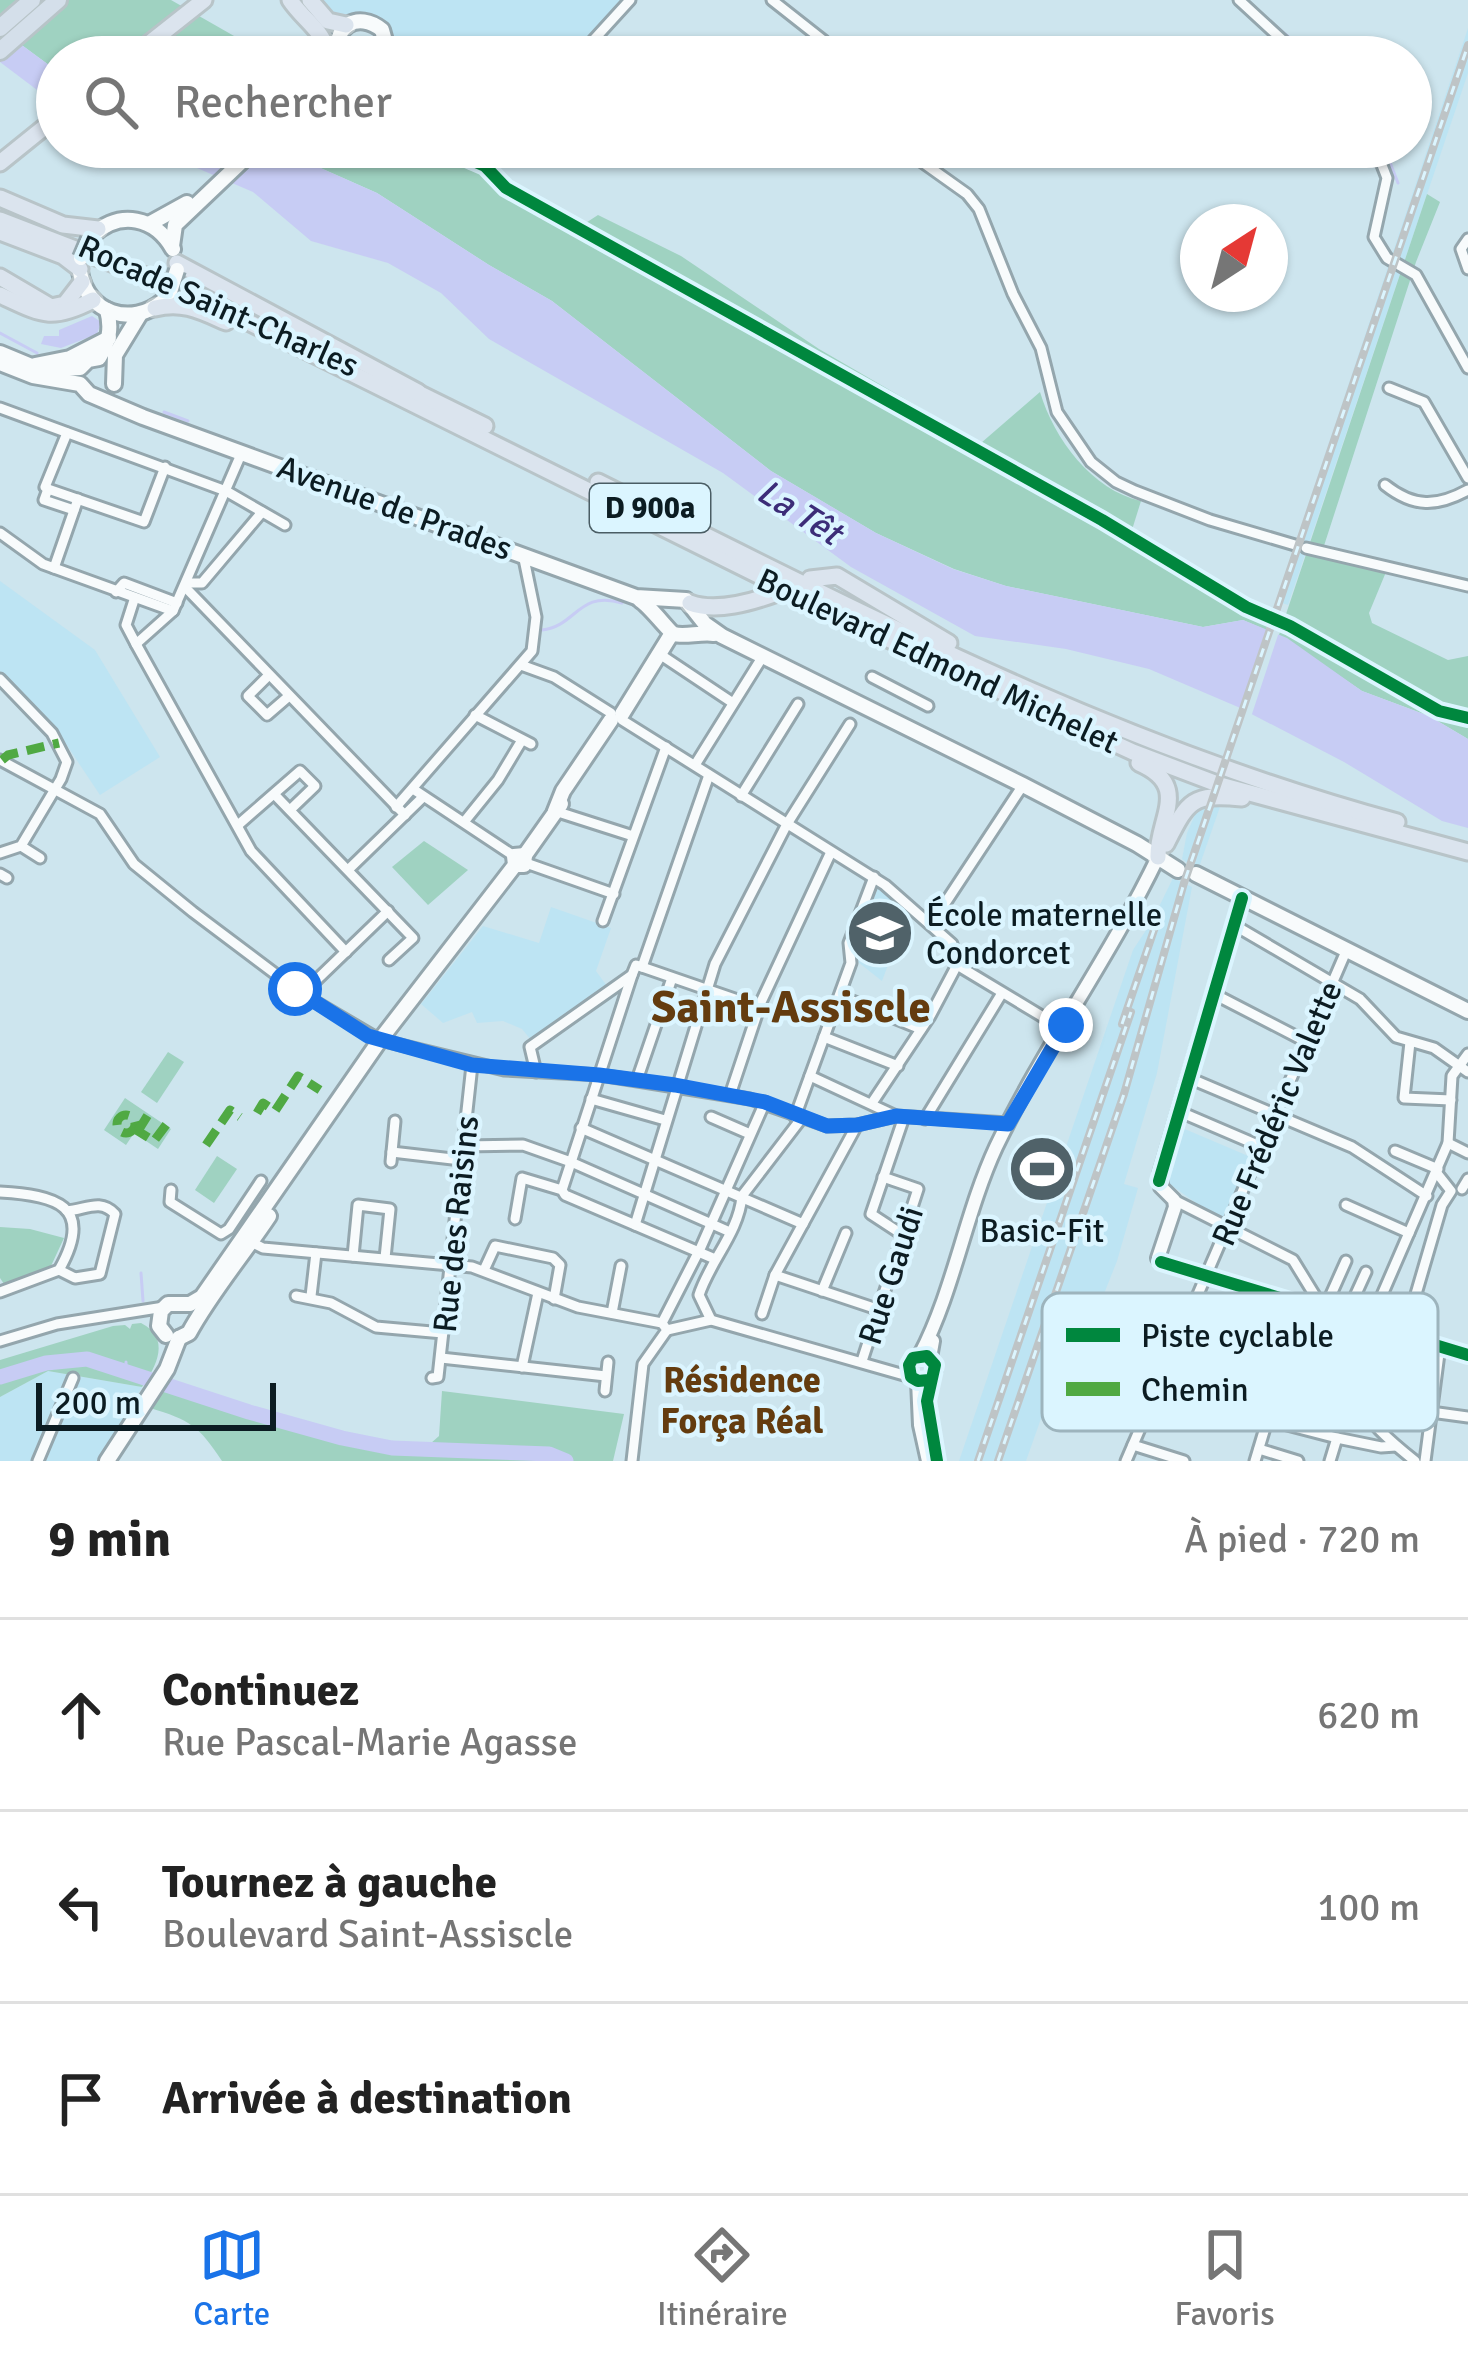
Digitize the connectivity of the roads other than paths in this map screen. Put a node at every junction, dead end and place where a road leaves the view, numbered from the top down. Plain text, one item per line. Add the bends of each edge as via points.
1 (32, 0) edge
2 (58, 0) edge
3 (194, 0) edge
4 (204, 0) edge
5 (291, 0) edge
6 (310, 0) edge
7 (630, 0) edge
8 (772, 0) edge
9 (1239, 0) edge
10 (0, 28) edge
11 (149, 36) edge
12 (159, 36) edge
13 (326, 36) edge
14 (333, 36) edge
15 (345, 36) edge
16 (385, 36) edge
17 (597, 36) edge
18 (819, 36) edge
19 (1278, 36) edge
20 (0, 51) edge
21 (36, 130) edge
22 (0, 158) edge
23 (226, 168) edge
24 (233, 168) edge
25 (930, 168) edge
26 (1383, 168) edge
27 (0, 198) edge
28 (0, 216) edge
29 (171, 221) junction
30 (149, 224) junction
31 (0, 232) edge
32 (93, 234) junction
33 (1468, 238) edge
34 (175, 259) junction
35 (1468, 269) edge
36 (81, 270) junction
37 (0, 277) edge
38 (0, 295) edge
39 (100, 305) junction
40 (148, 311) junction
41 (109, 338) junction
42 (0, 353) edge
43 (106, 362) junction
44 (0, 363) edge
45 (33, 365) junction
46 (1468, 368) edge
47 (80, 376) junction
48 (114, 384) junction
49 (1389, 388) dead end
50 (95, 395) junction
51 (434, 406) junction
52 (0, 408) edge
53 (154, 419) junction
54 (67, 433) junction
55 (242, 452) junction
56 (165, 467) junction
57 (1468, 478) edge
58 (1385, 485) dead end
59 (1468, 490) edge
60 (226, 491) junction
61 (76, 504) junction
62 (262, 512) junction
63 (285, 525) dead end
64 (0, 533) edge
65 (523, 554) junction
66 (54, 568) junction
67 (810, 579) dead end
68 (187, 585) junction
69 (1468, 586) edge
70 (116, 592) junction
71 (777, 593) dead end
72 (636, 597) junction
73 (134, 600) junction
74 (686, 605) junction
75 (175, 607) junction
76 (662, 615) junction
77 (690, 631) junction
78 (672, 633) junction
79 (877, 634) junction
80 (722, 636) junction
81 (935, 642) junction
82 (136, 644) junction
83 (658, 652) junction
84 (763, 656) junction
85 (521, 665) junction
86 (269, 675) junction
87 (872, 677) dead end
88 (0, 679) edge
89 (5, 692) edge
90 (905, 695) junction
91 (289, 696) junction
92 (733, 703) junction
93 (797, 704) dead end
94 (928, 706) dead end
95 (475, 715) junction
96 (617, 717) junction
97 (892, 720) junction
98 (850, 724) dead end
99 (666, 747) junction
100 (0, 760) edge
101 (695, 765) junction
102 (710, 776) junction
103 (1023, 785) junction
104 (54, 788) junction
105 (417, 794) junction
106 (275, 795) junction
107 (741, 796) junction
108 (1284, 802) junction
109 (290, 810) junction
110 (401, 811) junction
111 (555, 811) junction
112 (464, 822) junction
113 (788, 824) junction
114 (238, 825) junction
115 (633, 836) junction
116 (1468, 842) edge
117 (21, 846) junction
118 (831, 852) junction
119 (1468, 852) edge
120 (0, 853) edge
121 (1159, 857) junction
122 (40, 858) dead end
123 (520, 860) junction
124 (1179, 868) dead end
125 (349, 869) junction
126 (874, 877) junction
127 (1196, 877) dead end
128 (614, 894) junction
129 (1245, 902) junction
130 (388, 911) junction
131 (603, 921) dead end
132 (932, 923) junction
133 (1234, 925) junction
134 (1346, 949) junction
135 (346, 952) junction
136 (389, 960) dead end
137 (957, 965) junction
138 (642, 967) junction
139 (632, 975) junction
140 (672, 978) junction
141 (1333, 981) junction
142 (708, 989) junction
143 (1002, 993) junction
144 (302, 994) junction
145 (1214, 994) junction
146 (840, 996) junction
147 (761, 1008) junction
148 (1468, 1011) edge
149 (921, 1029) junction
150 (1063, 1029) junction
151 (824, 1037) junction
152 (380, 1040) junction
153 (1307, 1042) junction
154 (1410, 1042) junction
155 (1468, 1054) edge
156 (472, 1065) junction
157 (898, 1066) junction
158 (1464, 1068) edge
159 (536, 1072) junction
160 (599, 1075) junction
161 (809, 1076) junction
162 (1189, 1078) junction
163 (637, 1080) junction
164 (675, 1085) junction
165 (730, 1095) junction
166 (591, 1099) junction
167 (1451, 1100) junction
168 (765, 1102) junction
169 (872, 1102) junction
170 (1178, 1111) junction
171 (1275, 1114) junction
172 (900, 1116) junction
173 (711, 1117) dead end
174 (798, 1118) junction
175 (925, 1119) junction
176 (664, 1120) junction
177 (395, 1121) dead end
178 (322, 1124) junction
179 (1008, 1124) junction
180 (857, 1125) junction
181 (581, 1127) junction
182 (750, 1134) junction
183 (1448, 1143) junction
184 (464, 1146) junction
185 (1262, 1147) junction
186 (1394, 1151) dead end
187 (1468, 1153) edge
188 (653, 1158) junction
189 (461, 1160) junction
190 (572, 1162) junction
191 (1437, 1170) junction
192 (883, 1177) junction
193 (261, 1181) dead end
194 (725, 1189) junction
195 (171, 1190) dead end
196 (562, 1190) junction
197 (0, 1192) edge
198 (643, 1193) junction
199 (742, 1196) junction
200 (1426, 1196) junction
201 (1174, 1200) junction
202 (1346, 1205) dead end
203 (67, 1211) junction
204 (515, 1219) dead end
205 (710, 1223) junction
206 (803, 1224) junction
207 (634, 1225) junction
208 (1227, 1229) junction
209 (730, 1232) junction
210 (846, 1233) dead end
211 (1409, 1233) junction
212 (903, 1234) junction
213 (247, 1239) junction
214 (698, 1252) junction
215 (316, 1253) junction
216 (353, 1256) junction
217 (385, 1258) junction
218 (715, 1259) junction
219 (1346, 1261) dead end
220 (451, 1264) junction
221 (622, 1265) dead end
222 (58, 1270) junction
223 (484, 1270) junction
224 (1366, 1272) dead end
225 (775, 1275) junction
226 (1206, 1276) junction
227 (822, 1291) junction
228 (0, 1292) edge
229 (538, 1293) junction
230 (1199, 1293) edge
231 (1262, 1293) edge
232 (1314, 1293) edge
233 (1333, 1293) edge
234 (1356, 1293) edge
235 (1383, 1293) edge
236 (1416, 1293) edge
237 (296, 1296) dead end
238 (311, 1296) junction
239 (554, 1299) junction
240 (184, 1304) junction
241 (877, 1309) junction
242 (612, 1313) junction
243 (194, 1318) junction
244 (711, 1320) junction
245 (760, 1324) junction
246 (167, 1325) junction
247 (665, 1326) junction
248 (443, 1333) junction
249 (1468, 1338) edge
250 (0, 1341) edge
251 (1440, 1346) joint
252 (1466, 1354) edge
253 (441, 1358) junction
254 (920, 1358) junction
255 (862, 1361) junction
256 (1438, 1361) edge
257 (608, 1362) dead end
258 (522, 1366) junction
259 (886, 1368) junction
260 (606, 1376) junction
261 (73, 1378) dead end
262 (432, 1378) dead end
263 (919, 1379) junction
264 (605, 1390) dead end
265 (1438, 1413) edge
266 (1468, 1417) edge
267 (1139, 1431) edge
268 (1308, 1431) edge
269 (1379, 1431) edge
270 (1429, 1431) edge
271 (1337, 1438) junction
272 (1133, 1445) junction
273 (1396, 1446) junction
274 (1257, 1455) edge
275 (38, 1461) edge
276 (104, 1461) edge
277 (632, 1461) edge
278 (928, 1461) edge
279 (937, 1461) edge
280 (1126, 1461) edge
281 (1184, 1461) edge
282 (1298, 1461) edge
283 (1330, 1461) edge
284 (1415, 1461) edge
285 (1425, 1461) edge

1 - 10 highway
2 - 20 highway
3 - 11 highway
4 - 12 highway
5 - 13 highway
6 - 14 highway
7 - 17 street
8 - 18 street
9 - 19 street
15 - 16 main road via 357,20 375,23
21 - 22 highway
23 - 29 main road
24 - 29 main road
25 - 69 street via 979,209 1042,348 1057,412 1091,462 1116,482 1300,547
26 - 46 street via 1374,237 1387,258 1416,275
27 - 32 highway
28 - 51 highway, Rocade Saint-Charles / D 900a via 195,287
29 - 30 main road
29 - 34 main road
30 - 32 main road via 123,219
30 - 34 main road
31 - 36 highway
32 - 36 main road, bridge
33 - 35 street
34 - 40 main road, bridge via 170,292
34 - 51 highway, D 900a
36 - 37 highway via 65,304 51,307
36 - 39 main road
38 - 39 highway via 52,316
39 - 40 main road
39 - 41 main road
40 - 43 main road
40 - 51 highway, D 900a via 190,306
41 - 43 main road
41 - 45 main road
42 - 45 main road
43 - 47 main road via 88,360
43 - 48 main road
44 - 47 main road via 33,376
45 - 47 main road
47 - 50 main road
48 - 50 main road
48 - 53 main road, Avenue de Prades
49 - 57 street via 1424,402
50 - 53 main road, Avenue de Prades
51 - 79 highway, Boulevard Edmond Michelet / D 900a
51 - 81 highway, Boulevard Edmond Michelet / D 900a
52 - 54 street
53 - 55 main road, Avenue de Prades
54 - 56 street
54 - 61 street via 44,500
55 - 60 street
55 - 65 main road, Avenue de Prades
56 - 60 street
56 - 61 street via 144,523
58 - 59 street via 1430,503
60 - 62 street
60 - 68 street
61 - 66 street
62 - 63 street
62 - 68 street via 202,583
64 - 66 street
65 - 72 main road, Avenue de Prades
65 - 85 street via 536,616 532,651
66 - 70 street
67 - 81 highway via 837,576
68 - 75 street
68 - 86 street
70 - 73 street
70 - 75 street via 124,583
71 - 74 highway
72 - 74 main road, Avenue de Prades
72 - 76 main road, Avenue de Prades
73 - 75 street
73 - 82 street via 126,625
74 - 76 main road
74 - 77 main road via 696,622
74 - 80 main road
75 - 82 street
76 - 78 main road
77 - 78 main road
77 - 80 main road
78 - 83 main road
79 - 108 highway, Boulevard Edmond Michelet / D 900a via 1133,752
79 - 121 highway via 898,652 1159,773 1170,802
80 - 84 main road
81 - 116 highway via 1202,760
82 - 114 street
83 - 92 street
83 - 96 main road
84 - 92 street
84 - 97 main road
85 - 95 street
85 - 96 street
86 - 91 street
86 - 91 street via 248,696 268,715
87 - 90 street
88 - 89 street
89 - 104 street via 65,752
90 - 94 street
90 - 97 street
91 - 110 street
92 - 101 street
93 - 107 street
95 - 105 street
95 - 112 street via 526,742
96 - 99 street
96 - 111 main road
97 - 103 main road
98 - 113 street
99 - 101 street
99 - 115 street
100 - 104 street
101 - 102 street
102 - 107 street
102 - 138 street
103 - 121 main road
103 - 132 street
104 - 117 street
104 - 144 street via 100,814 134,864
105 - 110 street
105 - 112 street
106 - 109 street
106 - 109 street via 300,771 315,786
106 - 114 street
107 - 113 street
108 - 119 highway, Boulevard Edmond Michelet / D 900a
108 - 121 highway via 1203,796
109 - 125 street
110 - 125 street
111 - 115 street
111 - 123 main road
112 - 123 street
113 - 118 street
113 - 142 street
114 - 135 street via 251,851
115 - 128 street
117 - 120 street
117 - 122 street
118 - 126 street
118 - 147 street
121 - 124 main road
121 - 150 street
123 - 128 street
123 - 152 main road
125 - 130 street
126 - 132 street
126 - 146 street
127 - 129 main road
128 - 131 street
129 - 133 street
129 - 134 main road
130 - 135 street
130 - 136 street via 413,938
132 - 137 street via 952,944
133 - 141 street
133 - 145 street
134 - 141 street, Rue Frédéric Valette
134 - 148 main road
135 - 144 street
137 - 143 street
137 - 149 street
138 - 139 street
138 - 140 street
139 - 159 street via 530,1047
139 - 160 street
140 - 142 street
140 - 163 street
141 - 153 street, Rue Frédéric Valette
141 - 154 street
142 - 147 street
142 - 164 street
143 - 150 street
143 - 175 street
144 - 152 street
145 - 153 street
145 - 162 street
146 - 149 street
146 - 151 street
147 - 165 street
149 - 157 street
150 - 179 street
151 - 157 street
151 - 161 street
152 - 156 street
152 - 178 main road
153 - 171 street, Rue Frédéric Valette
154 - 158 street
154 - 167 street via 1405,1098
155 - 158 street
156 - 159 street
156 - 184 street, Rue des Raisins
157 - 169 street
158 - 167 street via 1452,1076
159 - 160 street
160 - 163 street
160 - 166 street
161 - 169 street
161 - 174 street
162 - 170 street
162 - 171 street
163 - 164 street
164 - 165 street
164 - 176 street
165 - 168 street
166 - 176 street
166 - 181 street
167 - 183 street
168 - 174 street
168 - 182 street
169 - 172 street
170 - 185 street
170 - 201 street via 1159,1181
171 - 185 street, Rue Frédéric Valette
171 - 200 street via 1352,1147
172 - 175 street
172 - 180 street
172 - 192 street
173 - 182 street
174 - 180 street
174 - 199 street
175 - 179 street
176 - 188 street
177 - 189 street via 392,1158
178 - 213 main road
178 - 213 main road via 318,1142
179 - 254 street
180 - 206 street
181 - 188 street
181 - 190 street
182 - 194 street
183 - 187 street
183 - 191 street
184 - 189 street, Rue des Raisins
184 - 190 street via 523,1145
185 - 208 street, Rue Frédéric Valette
186 - 191 street
188 - 194 street
188 - 198 street
189 - 220 street, Rue des Raisins
190 - 196 street
190 - 198 street
191 - 200 street
191 - 236 street via 1451,1191
192 - 212 street via 871,1214
192 - 212 street, Rue Gaudi via 918,1190
193 - 195 street via 221,1234 170,1202
194 - 199 street
194 - 205 street
196 - 204 street via 520,1179
196 - 207 street
197 - 203 street via 52,1198
198 - 205 street
198 - 207 street
199 - 206 street
199 - 209 street
200 - 211 street
201 - 208 street
201 - 226 street via 1158,1258
202 - 211 street
203 - 222 street via 72,1235
203 - 222 street via 88,1205 115,1214 100,1274 76,1278
205 - 209 street
205 - 214 street
206 - 225 street
207 - 214 street
208 - 226 street, Rue Frédéric Valette
208 - 232 street via 1293,1260
209 - 218 street
210 - 227 street
211 - 235 street
212 - 241 street, Rue Gaudi
213 - 215 street
213 - 240 main road via 202,1297
213 - 243 main road
214 - 218 street
214 - 247 street
215 - 216 street
215 - 238 street
216 - 217 street
216 - 217 street via 358,1205 389,1209
217 - 220 street
218 - 244 street via 699,1295
219 - 233 street
220 - 223 street
220 - 248 street, Rue des Raisins
221 - 242 street
222 - 228 street
223 - 229 street
223 - 239 street via 495,1246 553,1258 560,1265
224 - 234 street
225 - 227 street
225 - 245 street
226 - 230 street, Rue Frédéric Valette
226 - 231 street
227 - 241 street
229 - 239 street
229 - 258 street
237 - 238 street
238 - 248 street via 376,1327
239 - 242 street
240 - 243 main road
240 - 246 main road via 173,1302
241 - 255 street, Rue Gaudi
242 - 247 street
243 - 246 main road via 189,1333
244 - 245 street
244 - 247 street
245 - 255 street
246 - 250 street via 120,1313
246 - 276 main road via 163,1367
247 - 277 street via 640,1376
248 - 253 street, Rue des Raisins
249 - 252 street
251 - 252 street
251 - 256 street
253 - 258 street
253 - 262 street, Rue des Raisins
254 - 259 street
254 - 263 street
254 - 263 street via 935,1369
255 - 259 street
257 - 260 street
258 - 260 street
259 - 263 street
260 - 264 street
261 - 275 street
263 - 278 street
263 - 279 street
265 - 266 street
267 - 272 street, Rue Frédéric Valette
268 - 271 street
269 - 273 street
270 - 285 street
271 - 273 street
271 - 283 street
272 - 280 street, Rue Frédéric Valette
272 - 281 street
273 - 284 street
274 - 282 street

